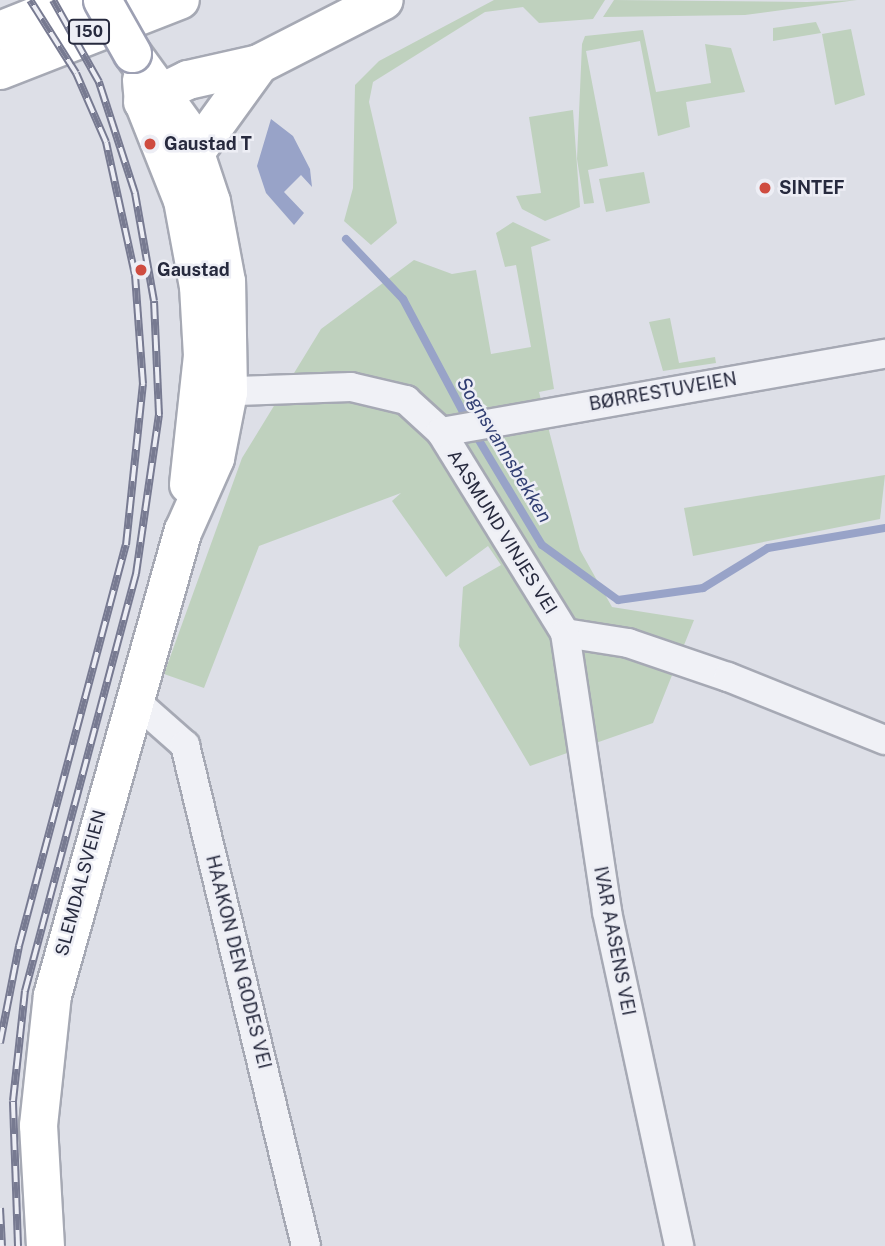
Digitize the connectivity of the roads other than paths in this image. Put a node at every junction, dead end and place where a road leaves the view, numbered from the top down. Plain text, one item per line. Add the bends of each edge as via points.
1 (77, 0) edge
2 (102, 0) edge
3 (180, 0) edge
4 (384, 0) edge
5 (0, 31) edge
6 (259, 64) junction
7 (0, 70) edge
8 (145, 78) junction
9 (197, 150) junction
10 (885, 354) edge
11 (214, 392) junction
12 (447, 431) junction
13 (565, 633) junction
14 (134, 700) junction
15 (885, 740) edge
16 (45, 1246) edge
17 (306, 1246) edge
18 (679, 1246) edge

1 - 5 highway, 150
2 - 8 main road, SLEMDALSVEIEN, bridge
3 - 7 highway, 150
4 - 6 highway
6 - 8 highway
6 - 9 highway
8 - 9 main road, SLEMDALSVEIEN
8 - 11 main road, SLEMDALSVEIEN via 192,250
9 - 11 main road, SLEMDALSVEIEN via 226,281
10 - 12 street, BØRRESTUVEIEN
11 - 12 street, AASMUND VINJES VEI via 374,388 406,400
11 - 14 main road, SLEMDALSVEIEN via 215,458 183,530
12 - 13 street, AASMUND VINJES VEI
13 - 15 street, AASMUND VINJES VEI via 628,643 728,677
13 - 18 street, IVAR AASENS VEI via 607,912
14 - 16 main road, SLEMDALSVEIEN via 45,1030 38,1125
14 - 17 street, HAAKON DEN GODES VEI via 185,745

